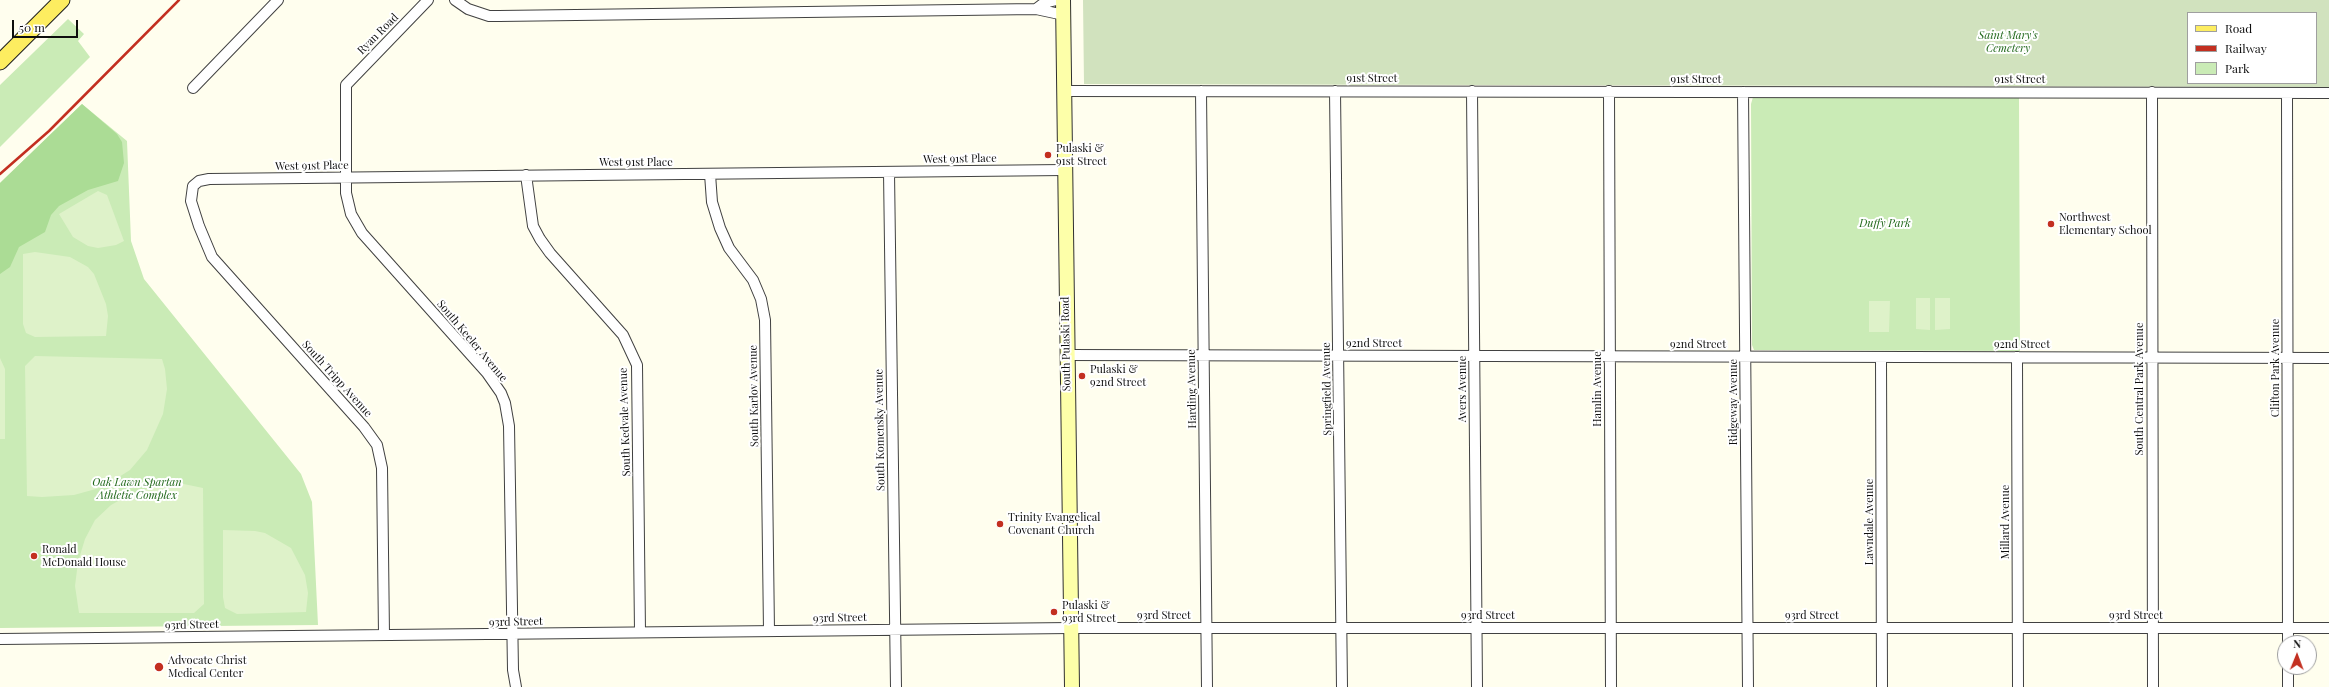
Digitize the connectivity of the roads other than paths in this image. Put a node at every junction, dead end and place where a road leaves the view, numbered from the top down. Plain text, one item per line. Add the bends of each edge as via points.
1 (62, 0) edge
2 (278, 0) edge
3 (428, 0) edge
4 (455, 0) edge
5 (1057, 0) edge
6 (1063, 0) edge
7 (1039, 4) edge
8 (938, 5) edge
9 (1064, 15) junction
10 (0, 62) edge
11 (346, 85) joint
12 (193, 88) dead end
13 (1064, 91) junction
14 (1200, 91) junction
15 (1335, 91) junction
16 (1472, 91) junction
17 (1609, 91) junction
18 (1743, 92) junction
19 (2152, 92) junction
20 (2287, 93) junction
21 (2329, 93) edge
22 (1064, 170) junction
23 (889, 172) junction
24 (710, 174) junction
25 (526, 176) junction
26 (346, 177) junction
27 (209, 179) joint
28 (1066, 355) junction
29 (1203, 356) junction
30 (1338, 356) junction
31 (1475, 356) junction
32 (1610, 357) junction
33 (1746, 357) junction
34 (1881, 357) junction
35 (2017, 357) junction
36 (2152, 358) junction
37 (2288, 358) junction
38 (2329, 358) edge
39 (1071, 628) junction
40 (1206, 628) junction
41 (1341, 628) junction
42 (1477, 628) junction
43 (1611, 628) junction
44 (1748, 628) junction
45 (1882, 628) junction
46 (2018, 628) junction
47 (2152, 628) junction
48 (2288, 628) junction
49 (2329, 628) edge
50 (896, 630) junction
51 (769, 631) junction
52 (640, 632) junction
53 (512, 634) junction
54 (384, 635) junction
55 (2288, 635) edge
56 (0, 639) edge
57 (2288, 675) edge
58 (516, 687) edge
59 (896, 687) edge
60 (1072, 687) edge
61 (1207, 687) edge
62 (1342, 687) edge
63 (1477, 687) edge
64 (1611, 687) edge
65 (1748, 687) edge
66 (1882, 687) edge
67 (2018, 687) edge
68 (2153, 687) edge
69 (2288, 687) edge

1 - 10 main road
2 - 12 street
3 - 11 street, Ryan Road
4 - 8 street via 489,16
5 - 7 street
6 - 9 main road, South Pulaski Road
7 - 8 street
7 - 9 street
9 - 13 main road, South Pulaski Road
11 - 26 street, South Keeler Avenue
13 - 14 street, 91st Street
13 - 22 main road, South Pulaski Road
14 - 15 street, 91st Street
14 - 29 street, Harding Avenue
15 - 16 street, 91st Street
15 - 30 street, Springfield Avenue
16 - 17 street, 91st Street
16 - 31 street, Avers Avenue
17 - 18 street, 91st Street
17 - 32 street, Hamlin Avenue
18 - 19 street, 91st Street
18 - 33 street, Ridgeway Avenue
19 - 20 street, 91st Street
19 - 36 street, South Central Park Avenue
20 - 21 street, 91st Street
20 - 37 street, Clifton Park Avenue
22 - 23 street, West 91st Place
22 - 28 main road, South Pulaski Road
23 - 24 street, West 91st Place
23 - 50 street, South Komensky Avenue
24 - 25 street, West 91st Place
24 - 51 street, South Karlov Avenue via 712,202 720,228 729,248 753,280 761,299 765,320
25 - 26 street, West 91st Place
25 - 52 street, South Kedvale Avenue via 533,226 540,239 550,254 623,335 637,365
26 - 27 street, West 91st Place
26 - 53 street, South Keeler Avenue via 348,203 355,223 362,233 487,373 505,403 509,426
27 - 54 street, South Tripp Avenue via 199,181 193,186 191,201 212,257 364,427 377,445 382,468
28 - 29 street, 92nd Street
28 - 39 main road, South Pulaski Road
29 - 30 street, 92nd Street
29 - 40 street, Harding Avenue
30 - 31 street, 92nd Street
30 - 41 street, Springfield Avenue
31 - 32 street, 92nd Street
31 - 42 street, Avers Avenue
32 - 33 street, 92nd Street
32 - 43 street, Hamlin Avenue
33 - 34 street, 92nd Street
33 - 44 street, Ridgeway Avenue
34 - 35 street, 92nd Street
34 - 45 street, Lawndale Avenue
35 - 36 street, 92nd Street
35 - 46 street, Millard Avenue
36 - 37 street, 92nd Street
36 - 47 street, South Central Park Avenue
37 - 38 street, 92nd Street
37 - 48 street, Clifton Park Avenue
39 - 40 street, 93rd Street
39 - 50 street, 93rd Street
39 - 60 main road, South Pulaski Road
40 - 41 street, 93rd Street
40 - 61 street, Harding Avenue
41 - 42 street, 93rd Street
41 - 62 street, Springfield Avenue
42 - 43 street, 93rd Street
42 - 63 street, Avers Avenue
43 - 44 street, 93rd Street
43 - 64 street, Hamlin Avenue
44 - 45 street, 93rd Street
44 - 65 street, Ridgeway Avenue
45 - 46 street, 93rd Street
45 - 66 street, Lawndale Avenue
46 - 47 street, 93rd Street
46 - 67 street, Millard Avenue
47 - 48 street, 93rd Street
47 - 68 street, South Central Park Avenue
48 - 49 street, 93rd Street
48 - 55 street, Clifton Park Avenue
50 - 51 street, 93rd Street
50 - 59 street, South Komensky Avenue
51 - 52 street, 93rd Street
52 - 53 street, 93rd Street
53 - 54 street, 93rd Street
53 - 58 street, South Keeler Avenue
54 - 56 street, 93rd Street
57 - 69 street

